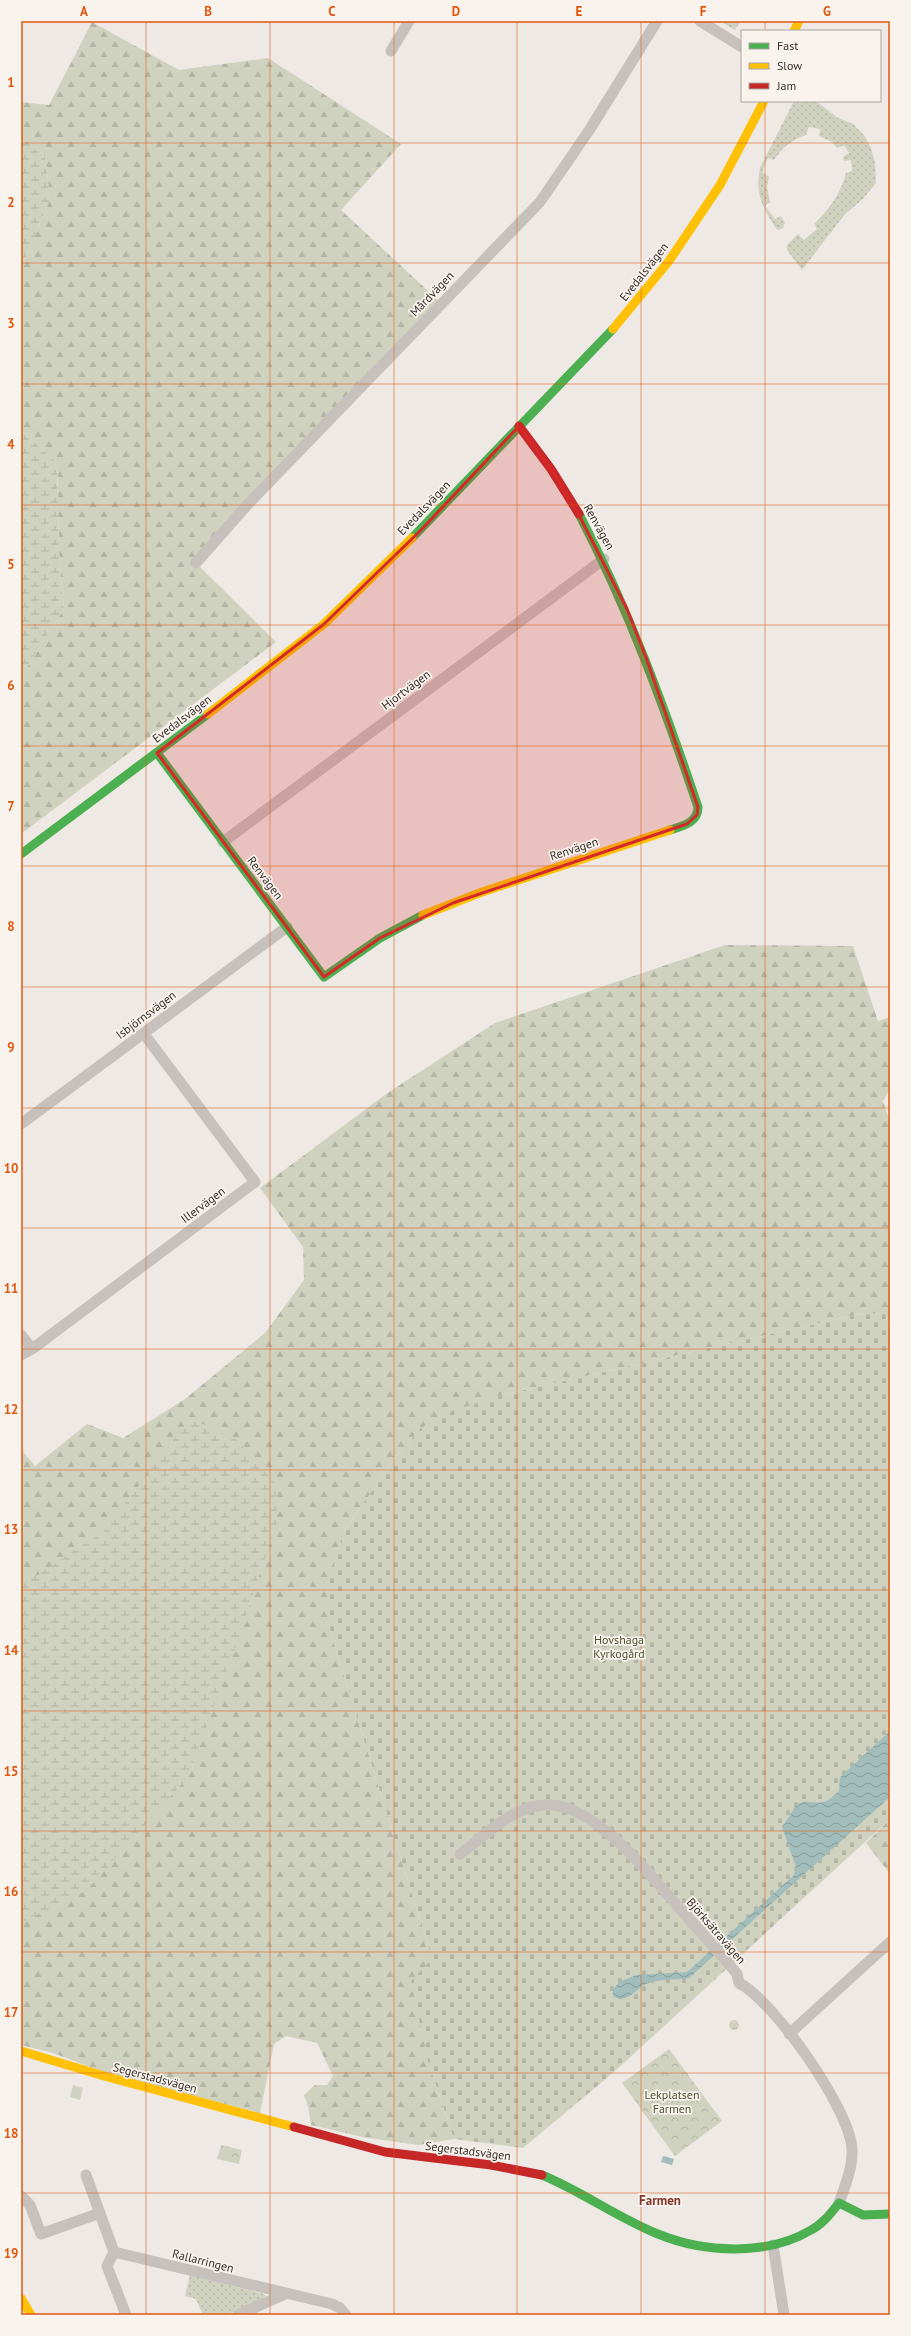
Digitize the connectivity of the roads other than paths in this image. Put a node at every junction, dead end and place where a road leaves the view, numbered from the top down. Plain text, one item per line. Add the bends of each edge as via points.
1 (409, 21) edge
2 (657, 21) edge
3 (700, 21) edge
4 (798, 21) edge
5 (794, 30) edge
6 (741, 46) edge
7 (390, 51) dead end
8 (763, 102) edge
9 (518, 426) junction
10 (604, 559) junction
11 (196, 563) dead end
12 (157, 753) junction
13 (223, 842) junction
14 (21, 854) edge
15 (287, 927) junction
16 (144, 1034) junction
17 (21, 1124) edge
18 (21, 1335) edge
19 (32, 1349) junction
20 (21, 1355) edge
21 (460, 1854) dead end
22 (890, 1942) edge
23 (790, 2034) junction
24 (21, 2051) edge
25 (86, 2175) dead end
26 (21, 2196) edge
27 (839, 2203) junction
28 (100, 2213) junction
29 (890, 2214) edge
30 (773, 2244) junction
31 (114, 2252) junction
32 (286, 2294) junction
33 (21, 2298) edge
34 (31, 2315) edge
35 (126, 2315) edge
36 (238, 2315) edge
37 (346, 2315) edge
38 (784, 2315) edge

1 - 7 street
2 - 11 street, Mårdvägen via 540,202 270,481
3 - 6 street
4 - 5 street
8 - 9 street, Evedalsvägen via 720,185 669,261 624,317
9 - 10 street, Renvägen via 553,472
9 - 12 street, Evedalsvägen via 420,531 324,624
10 - 13 street, Hjortvägen
10 - 15 street, Renvägen via 647,660 698,807 693,820 425,914 380,938 324,977
12 - 13 street, Renvägen
12 - 14 street, Evedalsvägen
13 - 15 street, Renvägen
15 - 16 street, Isbjörnsvägen
16 - 17 street, Isbjörnsvägen
16 - 19 street, Illervägen via 255,1182
18 - 19 street
19 - 20 street
21 - 23 street, Björksätravägen via 526,1808 552,1805 582,1814 632,1854 737,1974 739,1983 751,1989
22 - 23 street
23 - 27 street, Björksätravägen via 832,2098 850,2135 850,2169
24 - 30 street, Segerstadsvägen via 104,2077 384,2152 464,2161 540,2174 590,2198 642,2229 683,2243 728,2248
25 - 28 street
26 - 28 street via 30,2205 41,2234
27 - 29 street via 861,2215 872,2217
27 - 30 street, Segerstadsvägen via 832,2214 810,2232 799,2238
28 - 31 street
30 - 38 street
31 - 32 street, Rallarringen
31 - 35 street via 107,2266
32 - 36 street
32 - 37 street, Rallarringen via 337,2306
33 - 34 street

